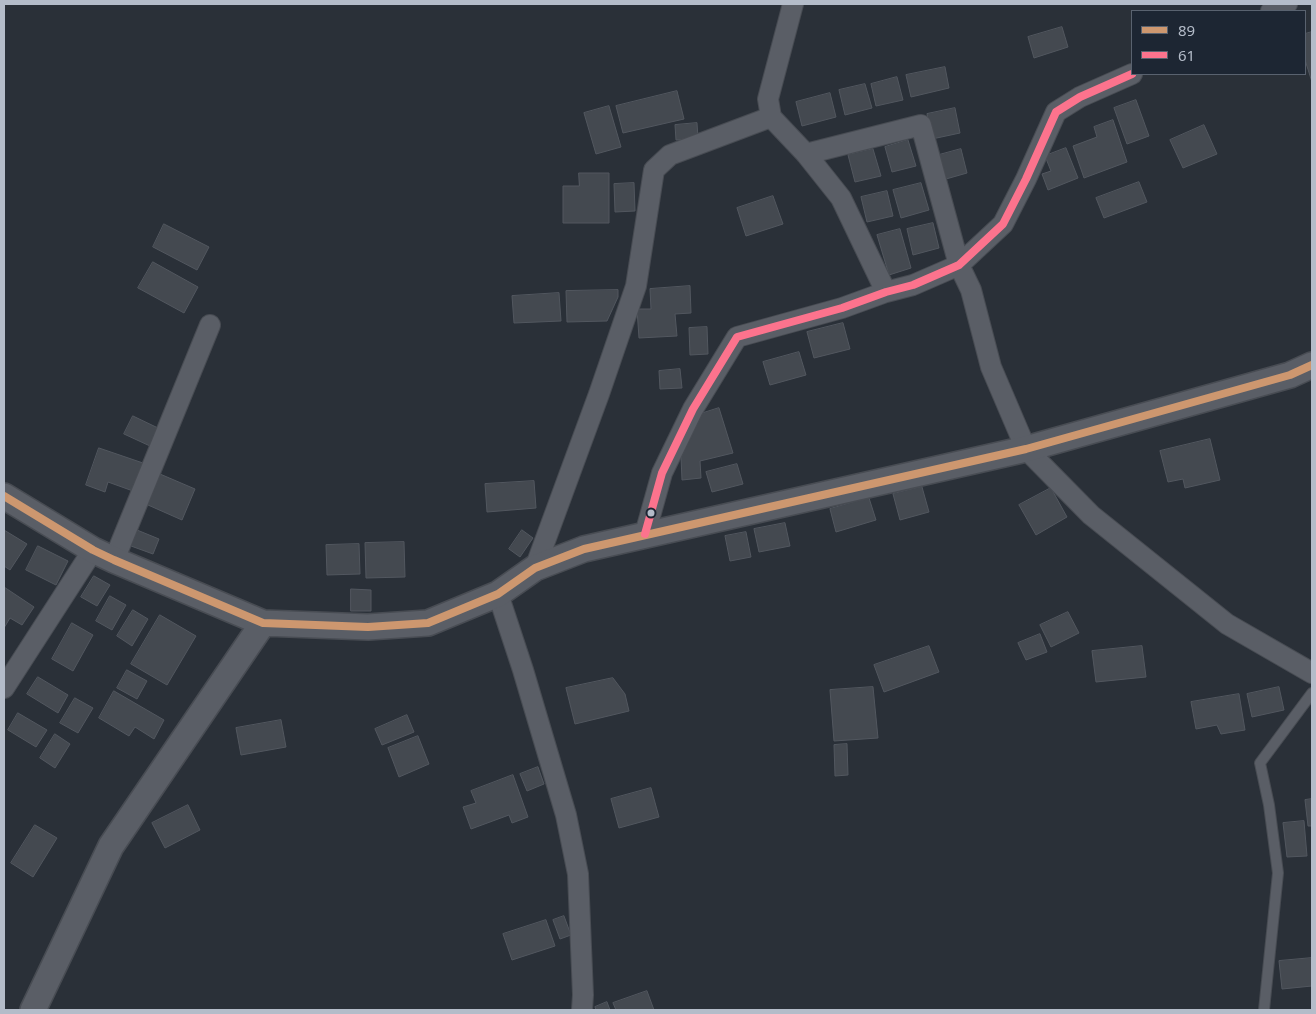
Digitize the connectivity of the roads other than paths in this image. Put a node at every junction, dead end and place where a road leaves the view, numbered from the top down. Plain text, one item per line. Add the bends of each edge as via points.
1 (793, 4) edge
2 (1287, 4) edge
3 (1272, 10) edge
4 (1131, 74) edge
5 (771, 117) junction
6 (806, 154) junction
7 (960, 265) junction
8 (886, 292) junction
9 (210, 325) dead end
10 (1312, 365) edge
11 (1026, 449) junction
12 (4, 496) edge
13 (645, 534) junction
14 (104, 555) junction
15 (535, 568) junction
16 (498, 594) junction
17 (263, 622) junction
18 (1312, 673) edge
19 (4, 688) edge
20 (1312, 693) edge
21 (33, 1010) edge
22 (582, 1010) edge
23 (1264, 1010) edge

1 - 5 street via 768,99
2 - 3 street
4 - 7 street via 1080,97 1056,112 1003,224
5 - 6 street
5 - 15 street via 670,155 654,170 636,286
6 - 7 street via 922,126
6 - 8 street via 841,198
7 - 8 street via 913,285
7 - 11 street via 971,290 992,367
8 - 13 street via 842,308 737,337 693,409 662,473
9 - 14 street
10 - 11 street
11 - 13 street
11 - 18 street via 1092,515 1227,624
12 - 14 street
13 - 15 street via 584,549
14 - 17 street
14 - 19 street
15 - 16 street
16 - 17 street via 428,622 368,627
16 - 22 street via 566,815 578,874
17 - 21 street via 111,846
20 - 23 lane via 1260,763 1278,873

